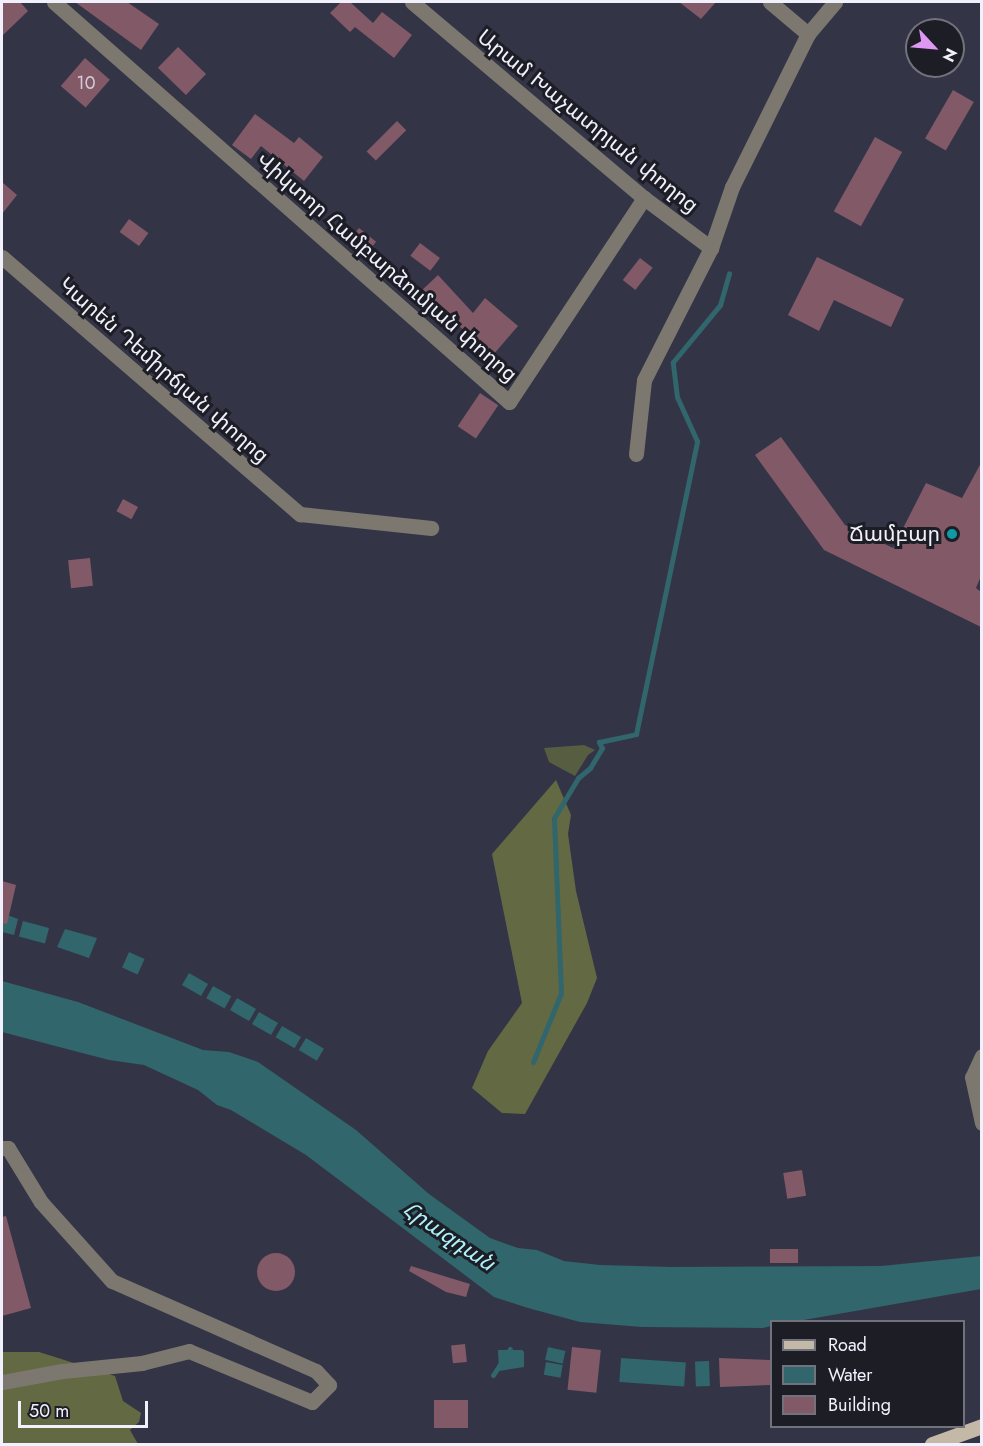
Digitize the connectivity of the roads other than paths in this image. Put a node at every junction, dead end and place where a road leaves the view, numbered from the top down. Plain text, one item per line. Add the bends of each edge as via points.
1 (54, 2) edge
2 (412, 2) edge
3 (770, 2) edge
4 (835, 2) edge
5 (808, 34) junction
6 (644, 198) junction
7 (711, 248) junction
8 (2, 257) edge
9 (636, 454) dead end
10 (431, 528) dead end
11 (981, 1056) edge
12 (981, 1123) edge
13 (2, 1148) edge
14 (2, 1382) edge
15 (981, 1426) edge
16 (932, 1444) edge

1 - 6 street, Վիկտոր Համբարձումյան փողոց via 509,402
2 - 6 street, Արամ Խաչատրյան փողոց
3 - 5 street
4 - 5 street
5 - 7 street via 732,187
6 - 7 street, Արամ Խաչատրյան փողոց
7 - 9 street via 644,380
8 - 10 street, Կարեն Դեմիրճյան փողոց via 300,514
11 - 12 street via 972,1077
13 - 14 street via 8,1148 41,1202 112,1281 316,1371 329,1385 312,1402 189,1351 142,1363
15 - 16 main road

